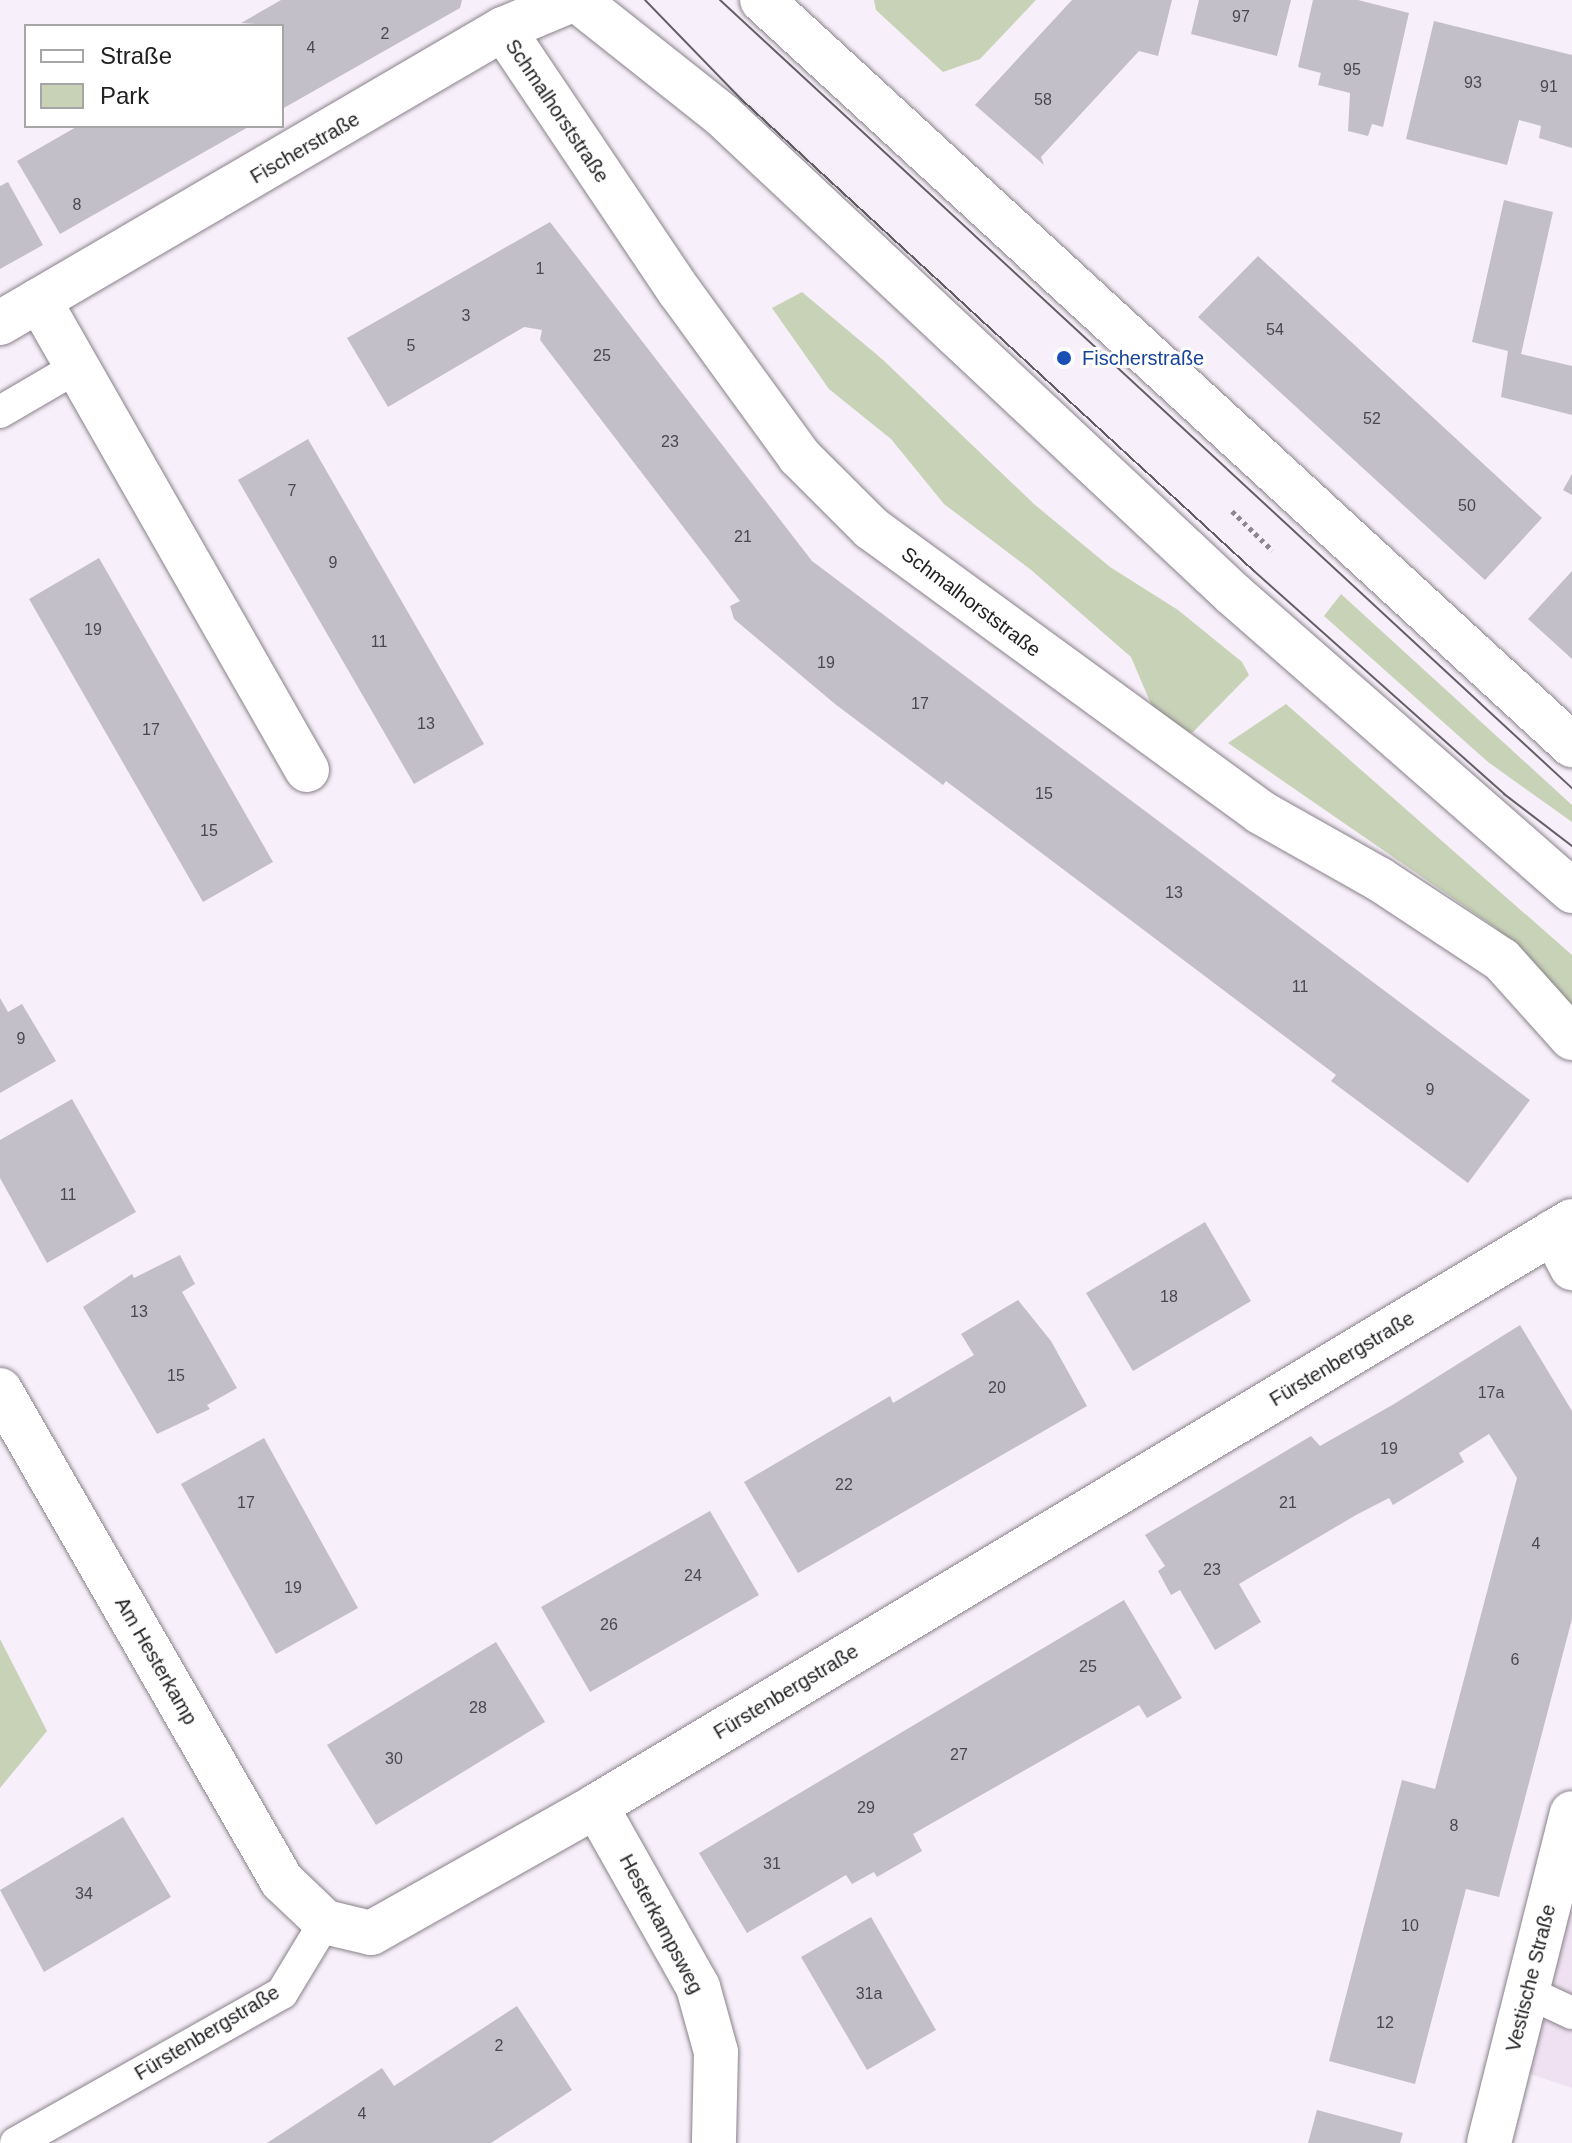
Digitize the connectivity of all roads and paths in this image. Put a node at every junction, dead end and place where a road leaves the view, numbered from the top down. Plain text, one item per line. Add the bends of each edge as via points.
1 (574, 0) edge
2 (762, 0) edge
3 (503, 29) junction
4 (39, 300) junction
5 (0, 323) edge
6 (77, 367) junction
7 (0, 412) edge
8 (1312, 510) junction
9 (1232, 511) dead end
10 (1272, 550) junction
11 (1233, 594) junction
12 (1572, 745) edge
13 (307, 770) dead end
14 (1572, 891) edge
15 (1572, 1038) edge
16 (1566, 1240) edge
17 (0, 1390) edge
18 (596, 1806) junction
19 (1572, 1813) edge
20 (325, 1922) junction
21 (1527, 1992) junction
22 (1572, 2013) edge
23 (16, 2143) edge
24 (714, 2143) edge
25 (1489, 2143) edge

1 - 3 street, Fischerstraße
1 - 11 street via 722,115
2 - 8 street
3 - 4 street, Fischerstraße
3 - 15 street, Schmalhorststraße via 680,292 799,456 871,528 1260,812 1379,879 1502,960
4 - 5 street, Fischerstraße
4 - 6 street
6 - 7 lane
6 - 13 street
8 - 10 path
8 - 12 street
9 - 10 path
10 - 11 path
11 - 14 street
16 - 18 street, Fürstenbergstraße
17 - 20 street, Am Hesterkamp via 282,1881
18 - 20 street, Fürstenbergstraße via 371,1933
18 - 24 street, Hesterkampsweg via 698,1987 716,2052
19 - 21 street, Vestische Straße
20 - 23 lane, Fürstenbergstraße via 282,1993
21 - 22 lane
21 - 25 street, Vestische Straße

